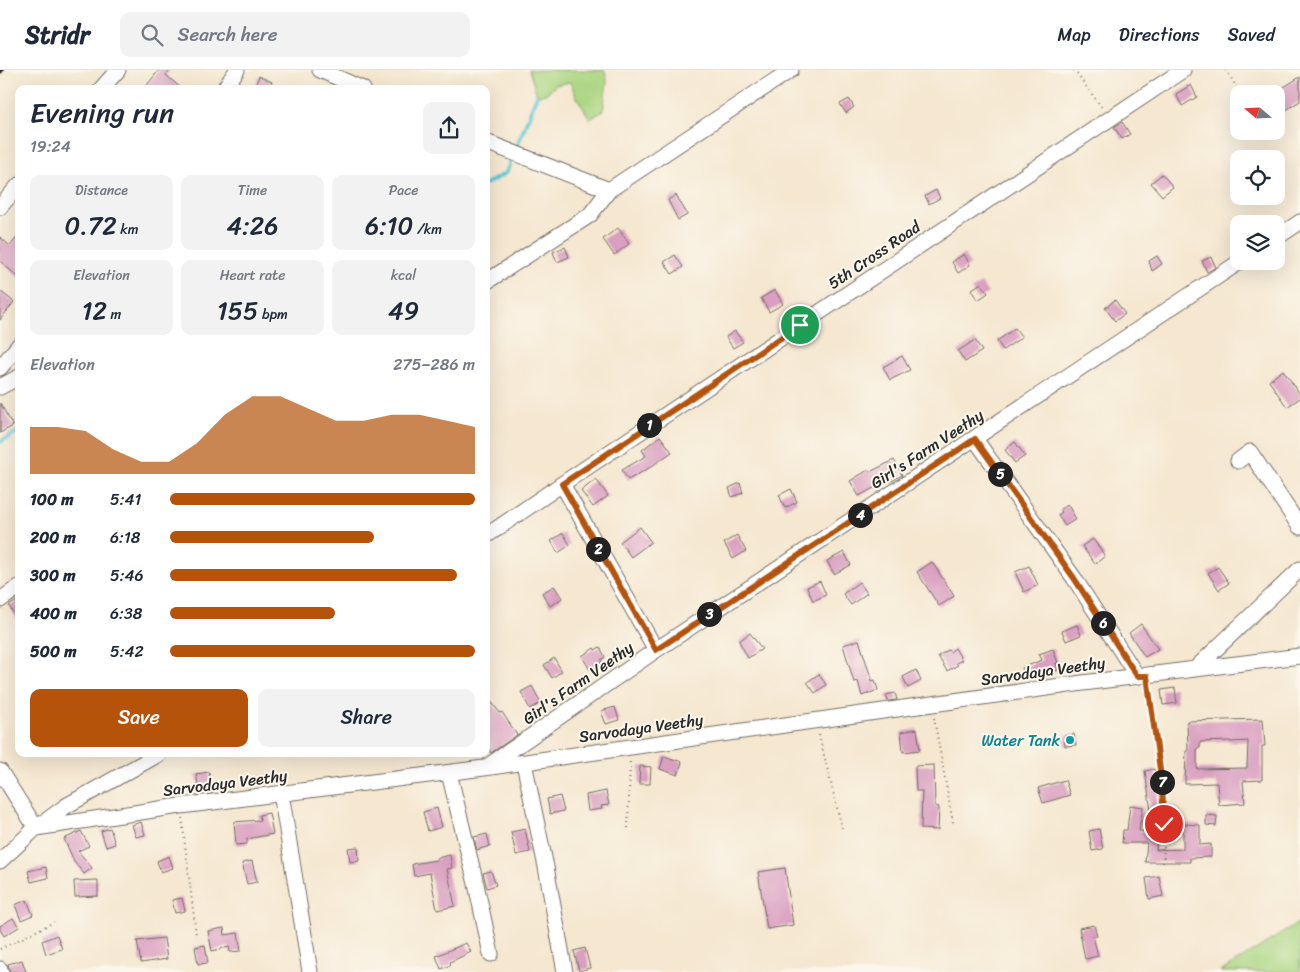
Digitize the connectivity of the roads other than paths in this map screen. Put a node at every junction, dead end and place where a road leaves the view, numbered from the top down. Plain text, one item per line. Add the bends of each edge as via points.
1 (118, 70) edge
2 (237, 70) edge
3 (320, 70) edge
4 (792, 70) edge
5 (1183, 70) edge
6 (105, 85) edge
7 (227, 85) edge
8 (349, 85) edge
9 (490, 144) edge
10 (609, 190) junction
11 (15, 193) edge
12 (9, 204) edge
13 (1300, 222) edge
14 (1285, 232) edge
15 (1230, 269) edge
16 (490, 279) edge
17 (15, 350) edge
18 (0, 367) edge
19 (15, 379) edge
20 (0, 387) edge
21 (975, 439) junction
22 (1238, 461) dead end
23 (562, 484) junction
24 (1300, 527) edge
25 (490, 533) edge
26 (1300, 569) edge
27 (15, 591) edge
28 (0, 600) edge
29 (656, 650) junction
30 (1300, 656) edge
31 (1195, 670) junction
32 (1142, 676) junction
33 (154, 757) edge
34 (524, 763) junction
35 (484, 768) junction
36 (0, 771) edge
37 (449, 773) junction
38 (281, 794) junction
39 (36, 828) junction
40 (0, 861) edge
41 (491, 954) dead end
42 (310, 972) edge
43 (565, 972) edge

1 - 6 street
2 - 7 street
3 - 8 street
4 - 10 street
5 - 23 street, 5th Cross Road
9 - 10 street
10 - 16 street via 590,215
11 - 12 street
13 - 14 street
15 - 21 street, Girl's Farm Veethy
17 - 18 street
19 - 20 street
21 - 29 street, Girl's Farm Veethy
21 - 32 street
22 - 24 street via 1250,452
23 - 25 street, 5th Cross Road
23 - 29 street
26 - 31 street
27 - 28 street
29 - 35 street, Girl's Farm Veethy
30 - 31 street, Sarvodaya Veethy
31 - 32 street, Sarvodaya Veethy
32 - 34 street, Sarvodaya Veethy
33 - 39 street via 66,806
34 - 35 street, Sarvodaya Veethy
34 - 43 street
35 - 37 street, Sarvodaya Veethy
36 - 39 street
37 - 38 street, Sarvodaya Veethy
37 - 41 street
38 - 39 street, Sarvodaya Veethy
38 - 42 street
39 - 40 street

